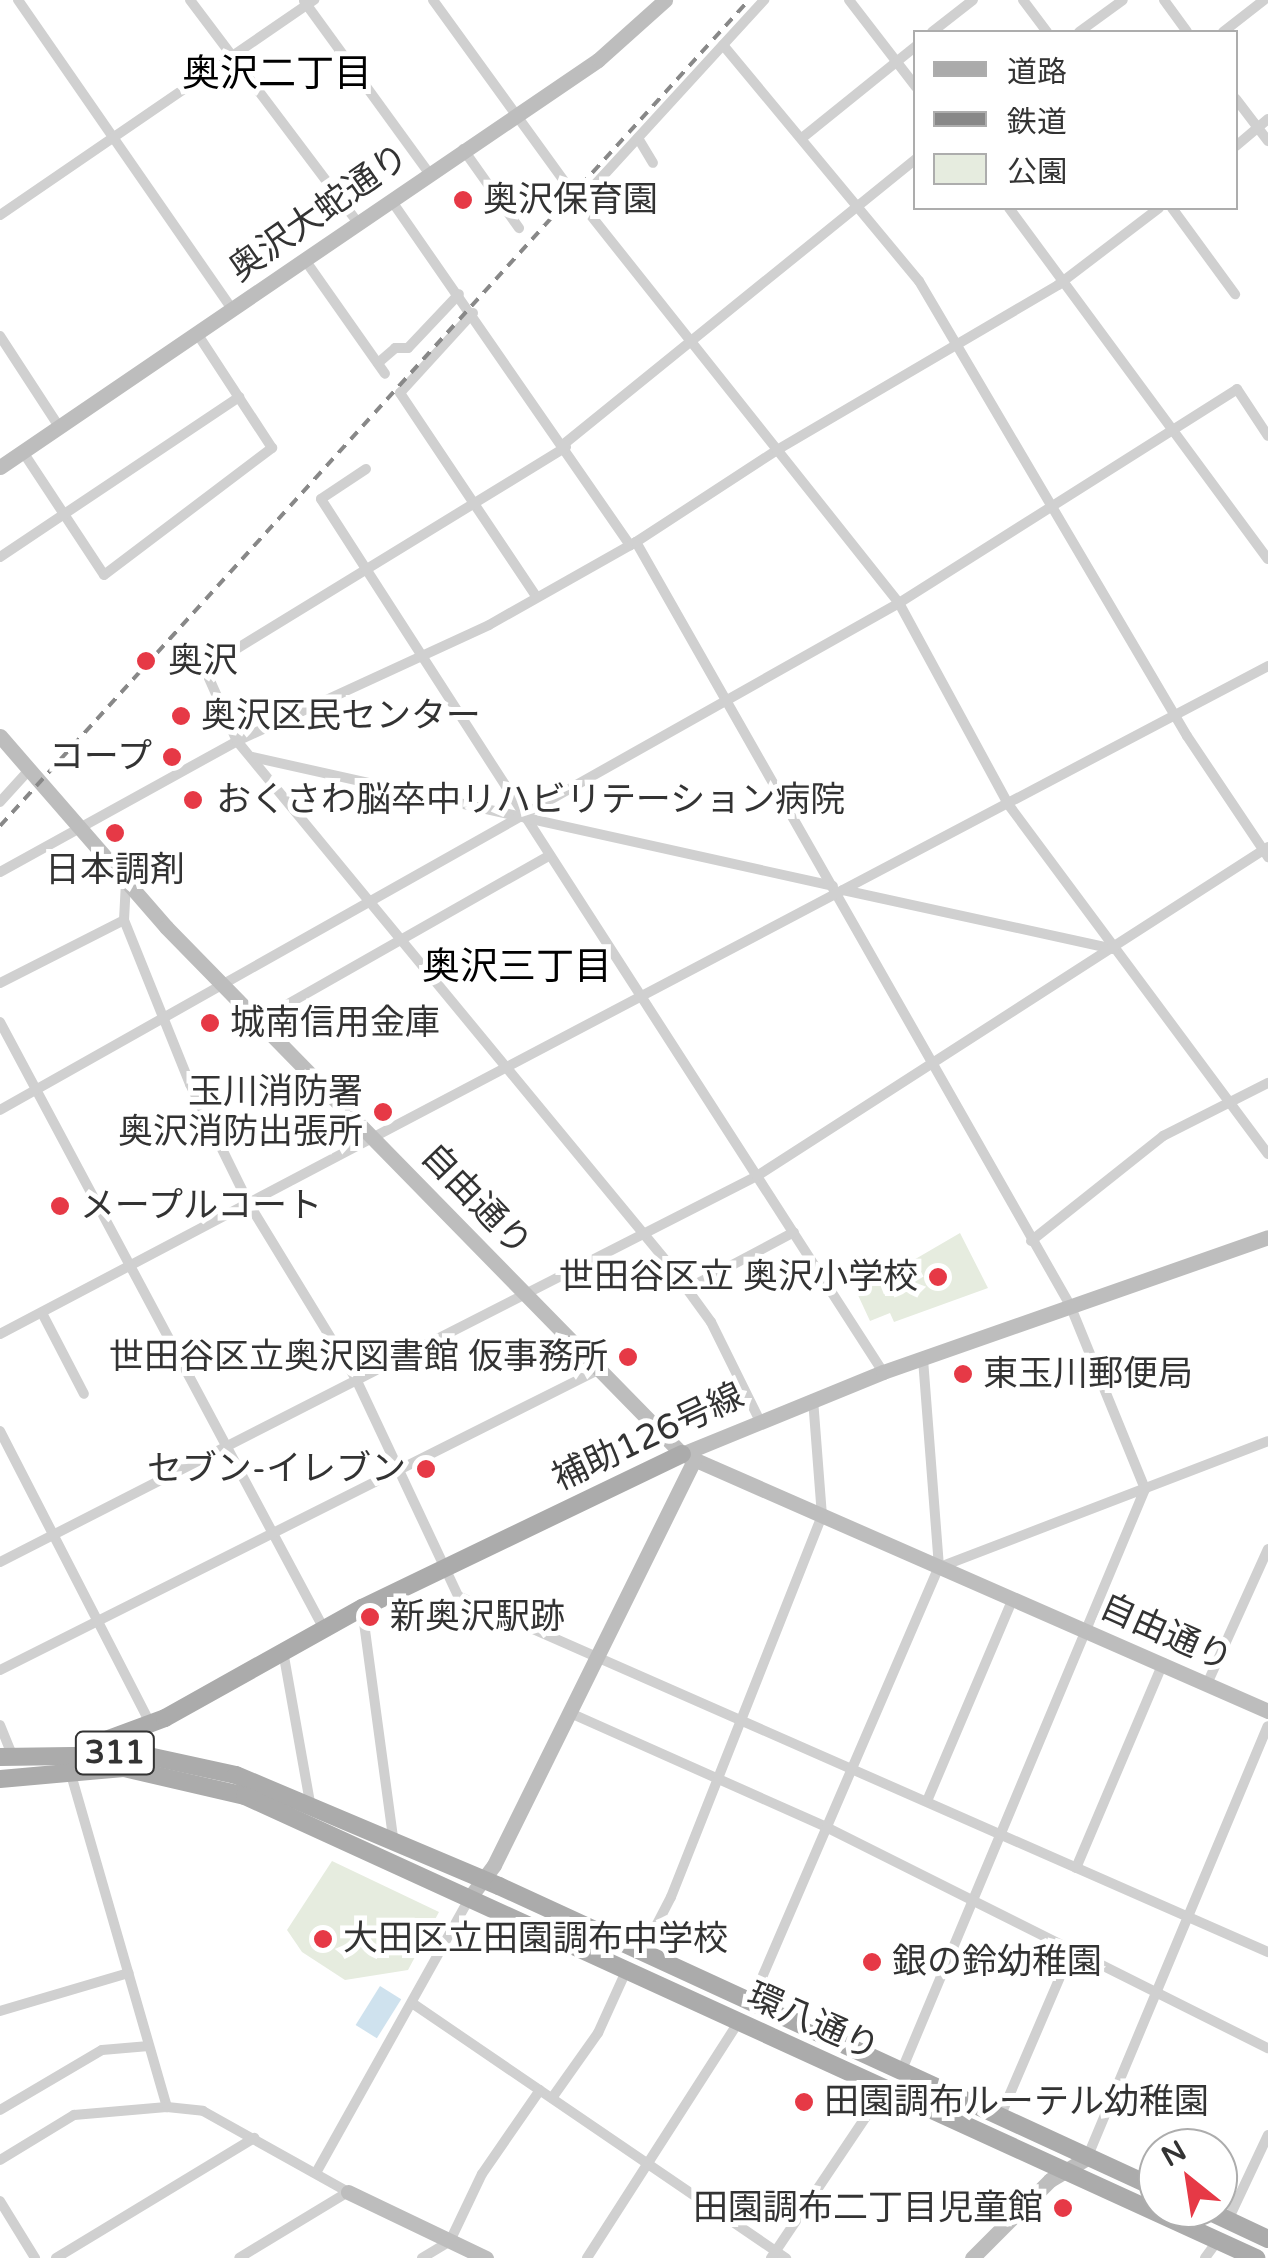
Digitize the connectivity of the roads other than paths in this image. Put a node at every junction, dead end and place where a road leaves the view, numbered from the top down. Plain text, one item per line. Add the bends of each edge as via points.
1 (18, 0) edge
2 (190, 0) edge
3 (433, 0) edge
4 (665, 0) edge
5 (764, 0) edge
6 (848, 0) edge
7 (973, 0) edge
8 (1023, 0) edge
9 (1123, 0) edge
10 (1164, 0) edge
11 (1264, 0) edge
12 (308, 2) edge
13 (935, 30) edge
14 (1045, 30) edge
15 (1082, 30) edge
16 (1186, 30) edge
17 (1226, 30) edge
18 (724, 45) junction
19 (913, 48) edge
20 (232, 56) junction
21 (896, 62) junction
22 (913, 83) edge
23 (1238, 102) edge
24 (514, 114) junction
25 (1268, 120) edge
26 (1258, 127) junction
27 (112, 138) junction
28 (638, 138) junction
29 (802, 138) junction
30 (1268, 141) edge
31 (1238, 144) edge
32 (462, 149) junction
33 (913, 161) edge
34 (653, 163) dead end
35 (429, 172) junction
36 (391, 200) junction
37 (580, 201) junction
38 (857, 205) junction
39 (1011, 210) edge
40 (1156, 210) edge
41 (1173, 210) edge
42 (0, 215) edge
43 (358, 223) junction
44 (519, 228) dead end
45 (305, 260) junction
46 (1065, 281) junction
47 (460, 294) junction
48 (1235, 294) dead end
49 (234, 310) junction
50 (473, 314) junction
51 (198, 335) junction
52 (0, 336) edge
53 (690, 342) junction
54 (958, 344) junction
55 (378, 363) junction
56 (385, 374) dead end
57 (238, 396) junction
58 (60, 428) junction
59 (1174, 428) junction
60 (1268, 436) edge
61 (565, 446) junction
62 (777, 450) junction
63 (24, 452) junction
64 (0, 467) edge
65 (366, 469) dead end
66 (476, 504) junction
67 (1052, 506) junction
68 (64, 514) junction
69 (633, 544) junction
70 (0, 557) edge
71 (1268, 559) edge
72 (366, 573) junction
73 (536, 596) junction
74 (899, 603) junction
75 (419, 656) junction
76 (1268, 666) edge
77 (728, 700) junction
78 (1176, 716) junction
79 (0, 736) edge
80 (238, 742) junction
81 (14, 753) junction
82 (251, 757) junction
83 (0, 764) edge
84 (29, 770) junction
85 (0, 802) edge
86 (1008, 804) junction
87 (522, 817) junction
88 (80, 826) junction
89 (1266, 852) edge
90 (549, 856) junction
91 (0, 872) edge
92 (126, 881) junction
93 (838, 889) junction
94 (370, 904) junction
95 (124, 920) junction
96 (400, 940) junction
97 (1115, 949) junction
98 (0, 983) edge
99 (224, 986) junction
100 (640, 996) junction
101 (161, 1021) junction
102 (258, 1021) junction
103 (0, 1022) edge
104 (933, 1062) junction
105 (504, 1068) junction
106 (1268, 1083) edge
107 (36, 1090) junction
108 (1229, 1101) junction
109 (0, 1110) edge
110 (374, 1139) junction
111 (1268, 1154) edge
112 (757, 1176) junction
113 (249, 1204) junction
114 (794, 1232) junction
115 (644, 1233) junction
116 (1268, 1237) edge
117 (1031, 1241) junction
118 (131, 1266) junction
119 (687, 1289) junction
120 (526, 1294) junction
121 (1070, 1306) junction
122 (42, 1313) junction
123 (0, 1334) edge
124 (923, 1359) junction
125 (600, 1370) junction
126 (883, 1372) junction
127 (356, 1379) junction
128 (84, 1394) dead end
129 (813, 1399) junction
130 (760, 1421) junction
131 (0, 1431) edge
132 (1268, 1441) edge
133 (227, 1446) junction
134 (688, 1457) junction
135 (395, 1468) junction
136 (1146, 1489) junction
137 (822, 1516) junction
138 (272, 1531) junction
139 (54, 1535) junction
140 (1268, 1549) edge
141 (0, 1562) edge
142 (940, 1567) junction
143 (443, 1569) junction
144 (1014, 1598) junction
145 (362, 1608) junction
146 (97, 1620) junction
147 (324, 1629) junction
148 (1086, 1630) junction
149 (282, 1650) junction
150 (595, 1656) junction
151 (1163, 1664) junction
152 (0, 1670) edge
153 (1208, 1684) junction
154 (1268, 1711) edge
155 (568, 1712) junction
156 (739, 1718) junction
157 (150, 1723) junction
158 (0, 1725) edge
159 (1268, 1726) edge
160 (79, 1751) junction
161 (6, 1756) edge
162 (70, 1768) junction
163 (853, 1768) junction
164 (717, 1776) junction
165 (0, 1779) edge
166 (926, 1801) junction
167 (310, 1803) junction
168 (828, 1828) junction
169 (1001, 1833) junction
170 (393, 1838) junction
171 (1076, 1868) junction
172 (485, 1880) junction
173 (470, 1897) junction
174 (974, 1900) junction
175 (1188, 1916) junction
176 (1070, 1951) junction
177 (1268, 1952) edge
178 (642, 1954) junction
179 (627, 1969) junction
180 (128, 1972) junction
181 (1157, 1992) junction
182 (412, 2004) junction
183 (751, 2004) junction
184 (0, 2011) edge
185 (737, 2024) junction
186 (150, 2046) junction
187 (1268, 2048) edge
188 (901, 2073) junction
189 (540, 2090) junction
190 (884, 2090) junction
191 (552, 2098) junction
192 (166, 2107) junction
193 (0, 2110) edge
194 (1000, 2118) junction
195 (1268, 2135) edge
196 (254, 2138) junction
197 (1087, 2158) junction
198 (0, 2160) edge
199 (644, 2161) junction
200 (317, 2171) junction
201 (1066, 2171) junction
202 (1138, 2180) edge
203 (348, 2192) junction
204 (1238, 2199) edge
205 (0, 2201) edge
206 (1238, 2224) edge
207 (1268, 2238) edge
208 (1218, 2240) junction
209 (450, 2241) junction
210 (773, 2254) edge
211 (35, 2258) edge
212 (56, 2258) edge
213 (238, 2258) edge
214 (422, 2258) edge
215 (486, 2258) edge
216 (587, 2258) edge
217 (786, 2258) edge
218 (972, 2258) edge
219 (1206, 2258) edge
220 (1256, 2258) edge

1 - 27 street
2 - 20 street
3 - 24 street
4 - 24 street, 奥沢大蛇通り via 598,60
5 - 18 street
6 - 21 street
7 - 13 street
8 - 14 street
9 - 15 street
10 - 16 street
11 - 17 street
12 - 20 street
12 - 35 street
18 - 28 street
18 - 29 street
19 - 21 street
20 - 27 street
20 - 43 street
21 - 22 street
21 - 29 street
23 - 26 street
24 - 32 street, 奥沢大蛇通り
24 - 37 street
25 - 26 street
26 - 30 street
26 - 31 street
27 - 42 street
27 - 49 street
28 - 34 street
28 - 37 street
29 - 38 street
32 - 35 street, 奥沢大蛇通り
32 - 44 street
33 - 38 street
35 - 36 street, 奥沢大蛇通り
36 - 43 street, 奥沢大蛇通り
36 - 47 street
37 - 53 street
38 - 53 street
38 - 54 street via 919,281
39 - 46 street
40 - 46 street
41 - 48 street
43 - 45 street, 奥沢大蛇通り
45 - 49 street, 奥沢大蛇通り
45 - 55 street
46 - 54 street
46 - 59 street
47 - 50 street
47 - 55 street via 408,348 395,348
49 - 51 street, 奥沢大蛇通り
50 - 61 street
50 - 66 street via 400,393
51 - 57 street
51 - 58 street, 奥沢大蛇通り
52 - 58 street
53 - 61 street
53 - 62 street
54 - 62 street
54 - 67 street
55 - 56 street
57 - 68 street
57 - 68 street via 272,448 104,575
58 - 63 street, 奥沢大蛇通り
59 - 60 street via 1238,389
59 - 67 street
59 - 71 street
61 - 66 street
61 - 69 street
62 - 69 street
62 - 74 street
63 - 64 street, 奥沢大蛇通り
63 - 68 street
65 - 72 street via 321,500
66 - 72 street
66 - 73 street
67 - 74 street
67 - 78 street
68 - 70 street
69 - 73 street
69 - 77 street
72 - 75 street
72 - 80 street via 208,666
73 - 75 street
74 - 77 street
74 - 86 street
75 - 80 street
75 - 87 street
76 - 78 street
77 - 87 street
77 - 93 street
78 - 86 street
78 - 89 street
79 - 81 street, 自由通り
80 - 82 street
80 - 88 street
81 - 83 street
81 - 84 street, 自由通り
82 - 87 street
82 - 94 street
84 - 85 street
84 - 88 street, 自由通り
86 - 93 street
86 - 97 street
87 - 90 street
87 - 93 street
87 - 94 street
88 - 91 street
88 - 92 street, 自由通り
89 - 97 street
90 - 96 street
90 - 100 street
92 - 95 street
92 - 99 street, 自由通り
93 - 97 street
93 - 100 street
93 - 104 street
94 - 96 street
94 - 99 street
95 - 98 street
95 - 101 street
96 - 102 street
96 - 105 street
97 - 104 street
97 - 108 street
99 - 101 street
99 - 102 street, 自由通り
100 - 105 street
100 - 112 street
101 - 107 street
101 - 113 street
102 - 110 street, 自由通り
103 - 107 street
104 - 112 street
104 - 117 street
105 - 110 street
105 - 115 street
106 - 108 street
107 - 109 street
107 - 118 street
108 - 111 street
108 - 117 street via 1163,1136
110 - 113 street
110 - 120 street, 自由通り
112 - 114 street
112 - 115 street
113 - 118 street
113 - 127 street
114 - 119 street
114 - 126 street
115 - 119 street
115 - 120 street
116 - 121 street, 補助126号線
117 - 121 street
118 - 122 street
118 - 133 street
119 - 130 street
120 - 125 street, 自由通り
120 - 127 street
121 - 124 street, 補助126号線
121 - 136 street
122 - 123 street
122 - 128 street
124 - 126 street, 補助126号線
124 - 142 street
125 - 134 street, 自由通り
125 - 135 street
126 - 129 street, 補助126号線
127 - 133 street
127 - 135 street
129 - 130 street, 補助126号線
129 - 137 street
130 - 134 street, 補助126号線
131 - 139 street
132 - 136 street
133 - 138 street
133 - 139 street
134 - 137 street, 自由通り
134 - 143 main road, 補助126号線 / 311
134 - 150 street
135 - 138 street
135 - 143 street
136 - 142 street
136 - 148 street
137 - 142 street, 自由通り
137 - 156 street
138 - 146 street
138 - 147 street
139 - 141 street
139 - 146 street
140 - 153 street
142 - 144 street, 自由通り
142 - 163 street
143 - 145 main road, 補助126号線 / 311
143 - 150 street via 458,1596
144 - 148 street, 自由通り
144 - 166 street
145 - 147 main road, 補助126号線 / 311
145 - 170 street
146 - 152 street
146 - 157 street
147 - 149 main road, 補助126号線 / 311
148 - 151 street, 自由通り
148 - 169 street
149 - 157 main road, 補助126号線 / 311
149 - 167 street
150 - 155 street
150 - 156 street
151 - 153 street, 自由通り
151 - 171 street
153 - 154 street, 自由通り
155 - 164 street
155 - 172 street
156 - 163 street
156 - 164 street
157 - 160 main road, 補助126号線 / 311
158 - 161 street
159 - 175 street
160 - 161 main road, 環八通り / 311
160 - 167 main road, 環八通り / 311 via 199,1764
162 - 165 main road, 環八通り / 311
162 - 173 main road, 環八通り / 311 via 148,1771 245,1796
162 - 180 street
163 - 166 street
163 - 168 street
164 - 168 street
164 - 178 street
166 - 169 street
167 - 170 main road, 環八通り / 311
168 - 174 street
168 - 183 street
169 - 171 street
169 - 174 street
170 - 172 main road, 環八通り / 311
171 - 175 street
172 - 173 street
172 - 178 main road, 環八通り / 311
173 - 179 main road, 環八通り / 311
173 - 182 street
174 - 176 street
174 - 188 street
175 - 177 street
175 - 181 street
176 - 181 street
176 - 194 street
178 - 183 main road, 環八通り / 311
179 - 185 main road, 環八通り / 311
179 - 191 street via 598,2033
180 - 184 street
180 - 186 street
181 - 187 street
181 - 197 street
182 - 189 street
182 - 200 street
183 - 188 main road, 環八通り / 311
185 - 190 main road, 環八通り / 311
185 - 199 street
186 - 192 street
186 - 193 street via 102,2050
188 - 194 main road, 環八通り / 311
189 - 191 street
189 - 209 street via 482,2174
190 - 201 main road, 環八通り / 311
190 - 210 street
191 - 199 street
192 - 196 street via 203,2111
192 - 198 street via 74,2115
194 - 197 main road, 環八通り / 311
195 - 204 street
196 - 200 street
196 - 212 street
197 - 201 street
197 - 202 main road, 環八通り / 311
199 - 210 street
199 - 216 street
200 - 203 street
201 - 208 main road, 環八通り / 311
201 - 218 street
203 - 209 street
203 - 213 street
205 - 211 street
206 - 207 main road
208 - 219 street
208 - 220 main road, 環八通り / 311
209 - 214 street
209 - 215 street
210 - 217 street

